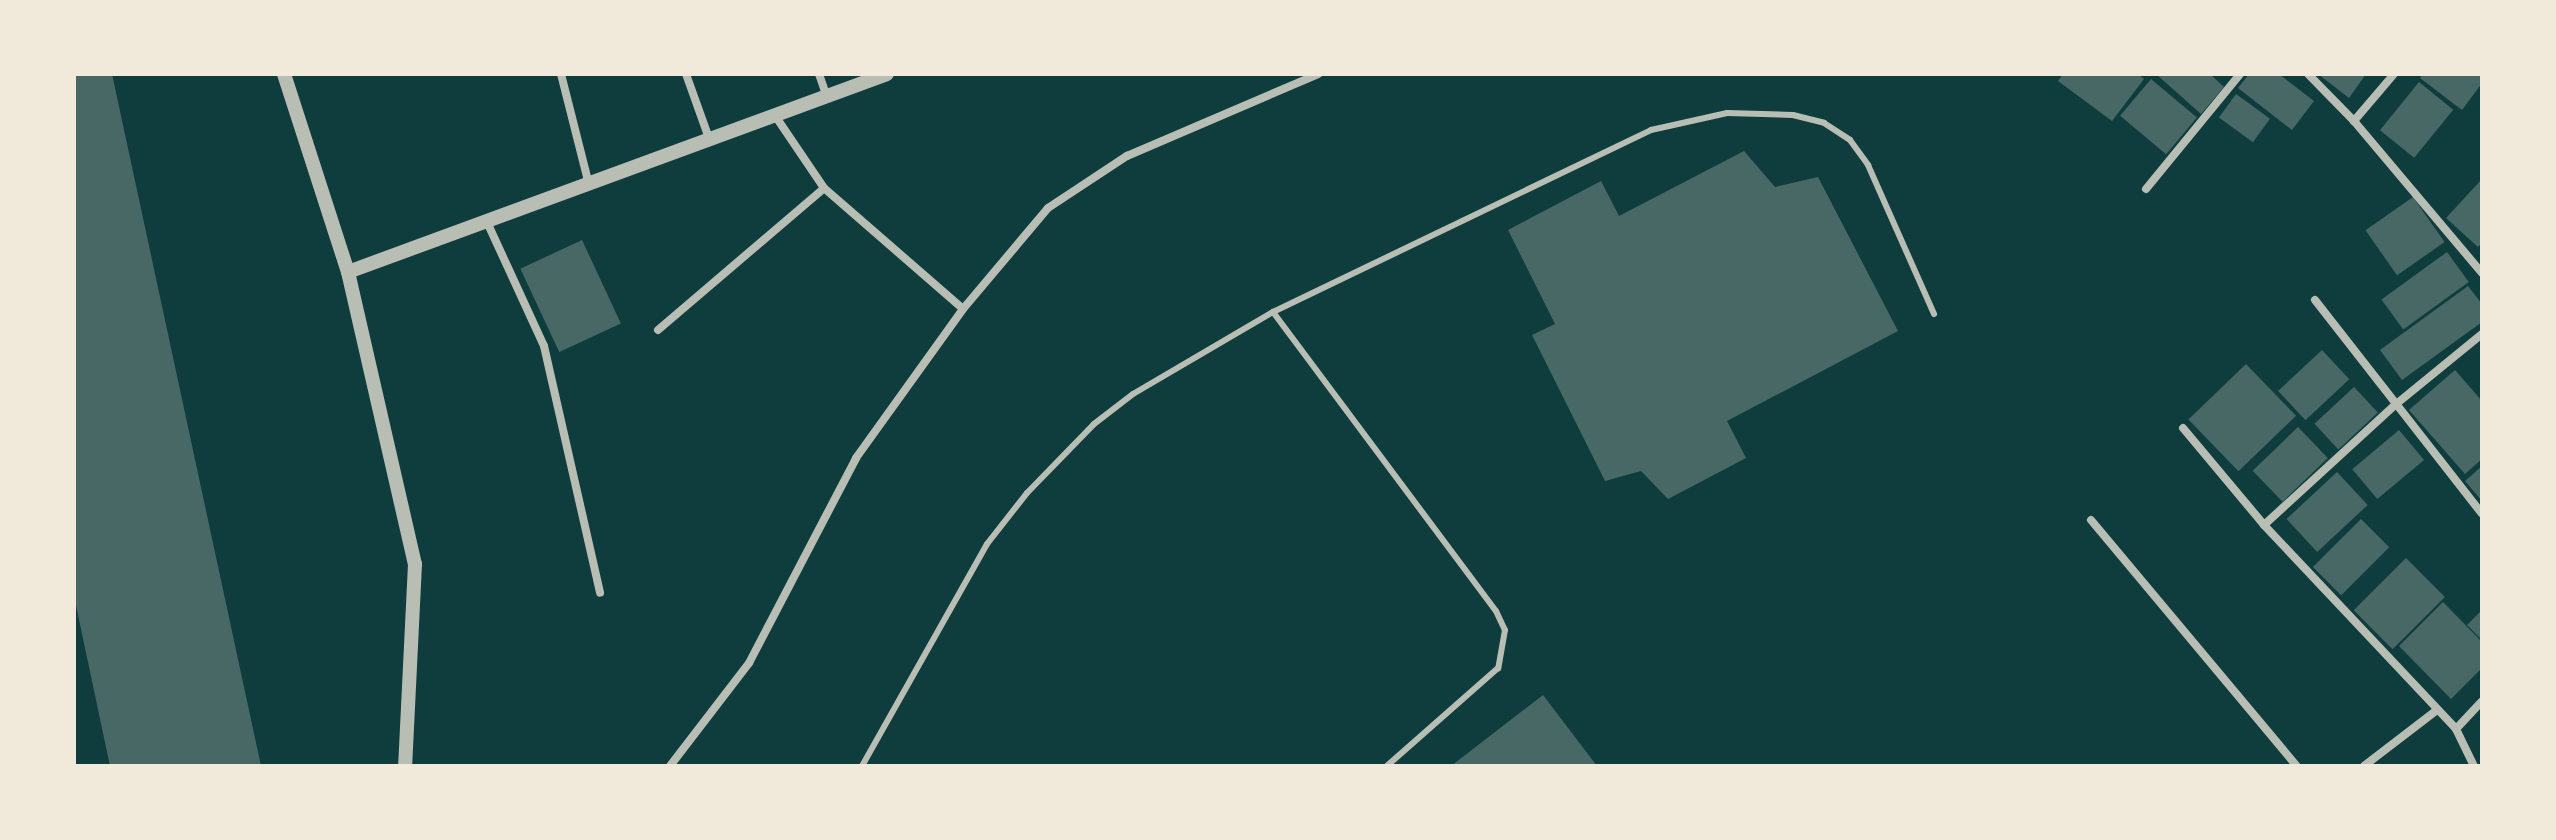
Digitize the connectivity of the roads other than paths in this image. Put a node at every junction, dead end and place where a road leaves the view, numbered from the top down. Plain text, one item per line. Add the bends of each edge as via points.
1 (284, 74) edge
2 (561, 74) edge
3 (686, 74) edge
4 (819, 74) edge
5 (887, 74) edge
6 (1318, 74) edge
7 (2240, 74) edge
8 (2308, 74) edge
9 (2394, 74) edge
10 (827, 97) junction
11 (776, 117) junction
12 (2354, 121) junction
13 (710, 141) junction
14 (589, 185) junction
15 (824, 188) junction
16 (2146, 189) dead end
17 (487, 222) junction
18 (348, 272) junction
19 (2482, 273) edge
20 (2315, 300) dead end
21 (963, 309) junction
22 (1273, 312) junction
23 (1934, 314) dead end
24 (658, 330) dead end
25 (2482, 334) edge
26 (2395, 405) junction
27 (2183, 428) dead end
28 (2482, 514) edge
29 (2091, 520) dead end
30 (2264, 525) junction
31 (600, 593) dead end
32 (2482, 701) edge
33 (2437, 710) junction
34 (2456, 729) junction
35 (405, 766) edge
36 (670, 766) edge
37 (862, 766) edge
38 (1387, 766) edge
39 (2297, 766) edge
40 (2364, 766) edge
41 (2474, 766) edge

1 - 18 street
2 - 14 street
3 - 13 street
4 - 10 street
5 - 10 street
6 - 21 street via 1127,156 1048,208
7 - 16 street
8 - 12 street
9 - 12 street
10 - 11 street
11 - 13 street
11 - 15 street
12 - 19 street
13 - 14 street
14 - 17 street
15 - 21 street
15 - 24 street
17 - 18 street
17 - 31 street via 544,346
18 - 35 street via 415,564
20 - 26 street
21 - 36 street via 856,458 749,663
22 - 23 lane via 1651,130 1727,113 1757,113 1824,123 1850,140 1868,165
22 - 37 lane via 1133,394 1094,424 1036,483 966,578
22 - 38 lane via 1505,630 1498,668
25 - 26 street
26 - 28 street
26 - 30 street
27 - 30 street
29 - 39 street
30 - 33 street
32 - 34 street
33 - 34 street
33 - 40 street
34 - 41 street

